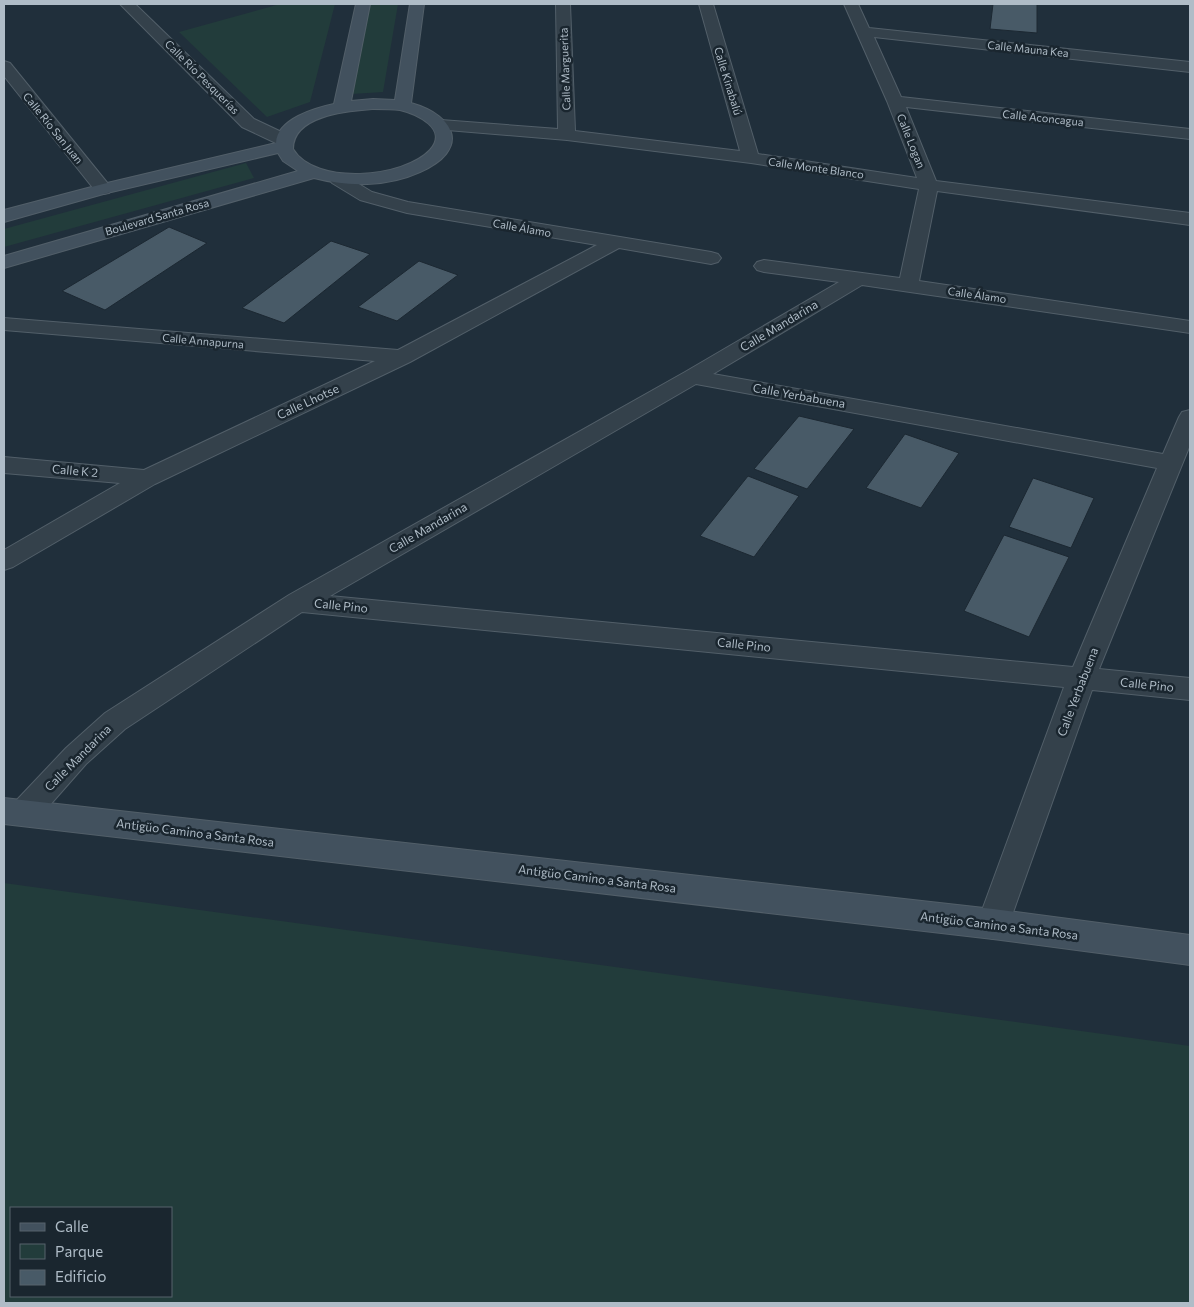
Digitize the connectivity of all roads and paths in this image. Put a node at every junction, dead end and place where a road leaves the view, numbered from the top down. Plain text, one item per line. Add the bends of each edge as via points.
1 (127, 4) edge
2 (363, 4) edge
3 (417, 4) edge
4 (562, 4) edge
5 (706, 4) edge
6 (851, 4) edge
7 (865, 32) junction
8 (4, 66) edge
9 (1190, 67) edge
10 (895, 101) junction
11 (402, 106) junction
12 (342, 107) junction
13 (441, 125) junction
14 (1190, 134) edge
15 (568, 135) junction
16 (284, 143) junction
17 (751, 158) junction
18 (311, 173) junction
19 (338, 178) junction
20 (929, 185) junction
21 (103, 189) junction
22 (4, 216) edge
23 (1190, 220) edge
24 (614, 243) junction
25 (711, 258) dead end
26 (4, 262) edge
27 (764, 266) dead end
28 (858, 279) junction
29 (908, 285) junction
30 (4, 324) edge
31 (1190, 327) edge
32 (402, 358) junction
33 (693, 377) junction
34 (1190, 417) edge
35 (1171, 463) junction
36 (4, 465) edge
37 (147, 478) junction
38 (4, 561) edge
39 (298, 602) junction
40 (1082, 678) junction
41 (1190, 689) edge
42 (14, 812) edge
43 (993, 924) junction
44 (1190, 950) edge

1 - 16 street, Calle Río Pesquerías via 248,123
2 - 12 street
3 - 11 street
4 - 15 street, Calle Marguerita
5 - 17 street, Calle Kinabalú
6 - 7 street, Calle Logan
7 - 9 street, Calle Mauna Kea
7 - 10 street, Calle Logan
8 - 21 street, Calle Río San Juan
10 - 14 street, Calle Aconcagua
10 - 20 street, Calle Logan
11 - 12 street
11 - 13 street via 426,114
12 - 16 street via 316,114 295,126
13 - 15 street, Calle Monte Blanco
13 - 19 street via 445,135 443,145 422,164 383,177
15 - 17 street, Calle Monte Blanco
16 - 18 street via 291,162
16 - 21 street
17 - 20 street, Calle Monte Blanco
18 - 19 street
18 - 26 street, Boulevard Santa Rosa
19 - 24 street, Calle Álamo via 366,196 407,207
20 - 23 street, Calle Monte Blanco
20 - 29 street, Calle Logan
21 - 22 street
24 - 25 street, Calle Álamo
24 - 32 street, Calle Lhotse
27 - 28 street, Calle Álamo
28 - 29 street, Calle Álamo
28 - 33 street, Calle Mandarina
29 - 31 street, Calle Álamo
30 - 32 street, Calle Annapurna
32 - 37 street, Calle Lhotse
33 - 35 street, Calle Yerbabuena
33 - 39 street, Calle Mandarina
34 - 35 street, Calle Yerbabuena
35 - 40 street, Calle Yerbabuena
36 - 37 street, Calle K 2
37 - 38 street, Calle Lhotse
39 - 40 street, Calle Pino
39 - 42 street, Calle Mandarina via 115,721
40 - 41 street, Calle Pino
40 - 43 street, Calle Yerbabuena
42 - 43 street, Antigüo Camino a Santa Rosa
43 - 44 street, Antigüo Camino a Santa Rosa

